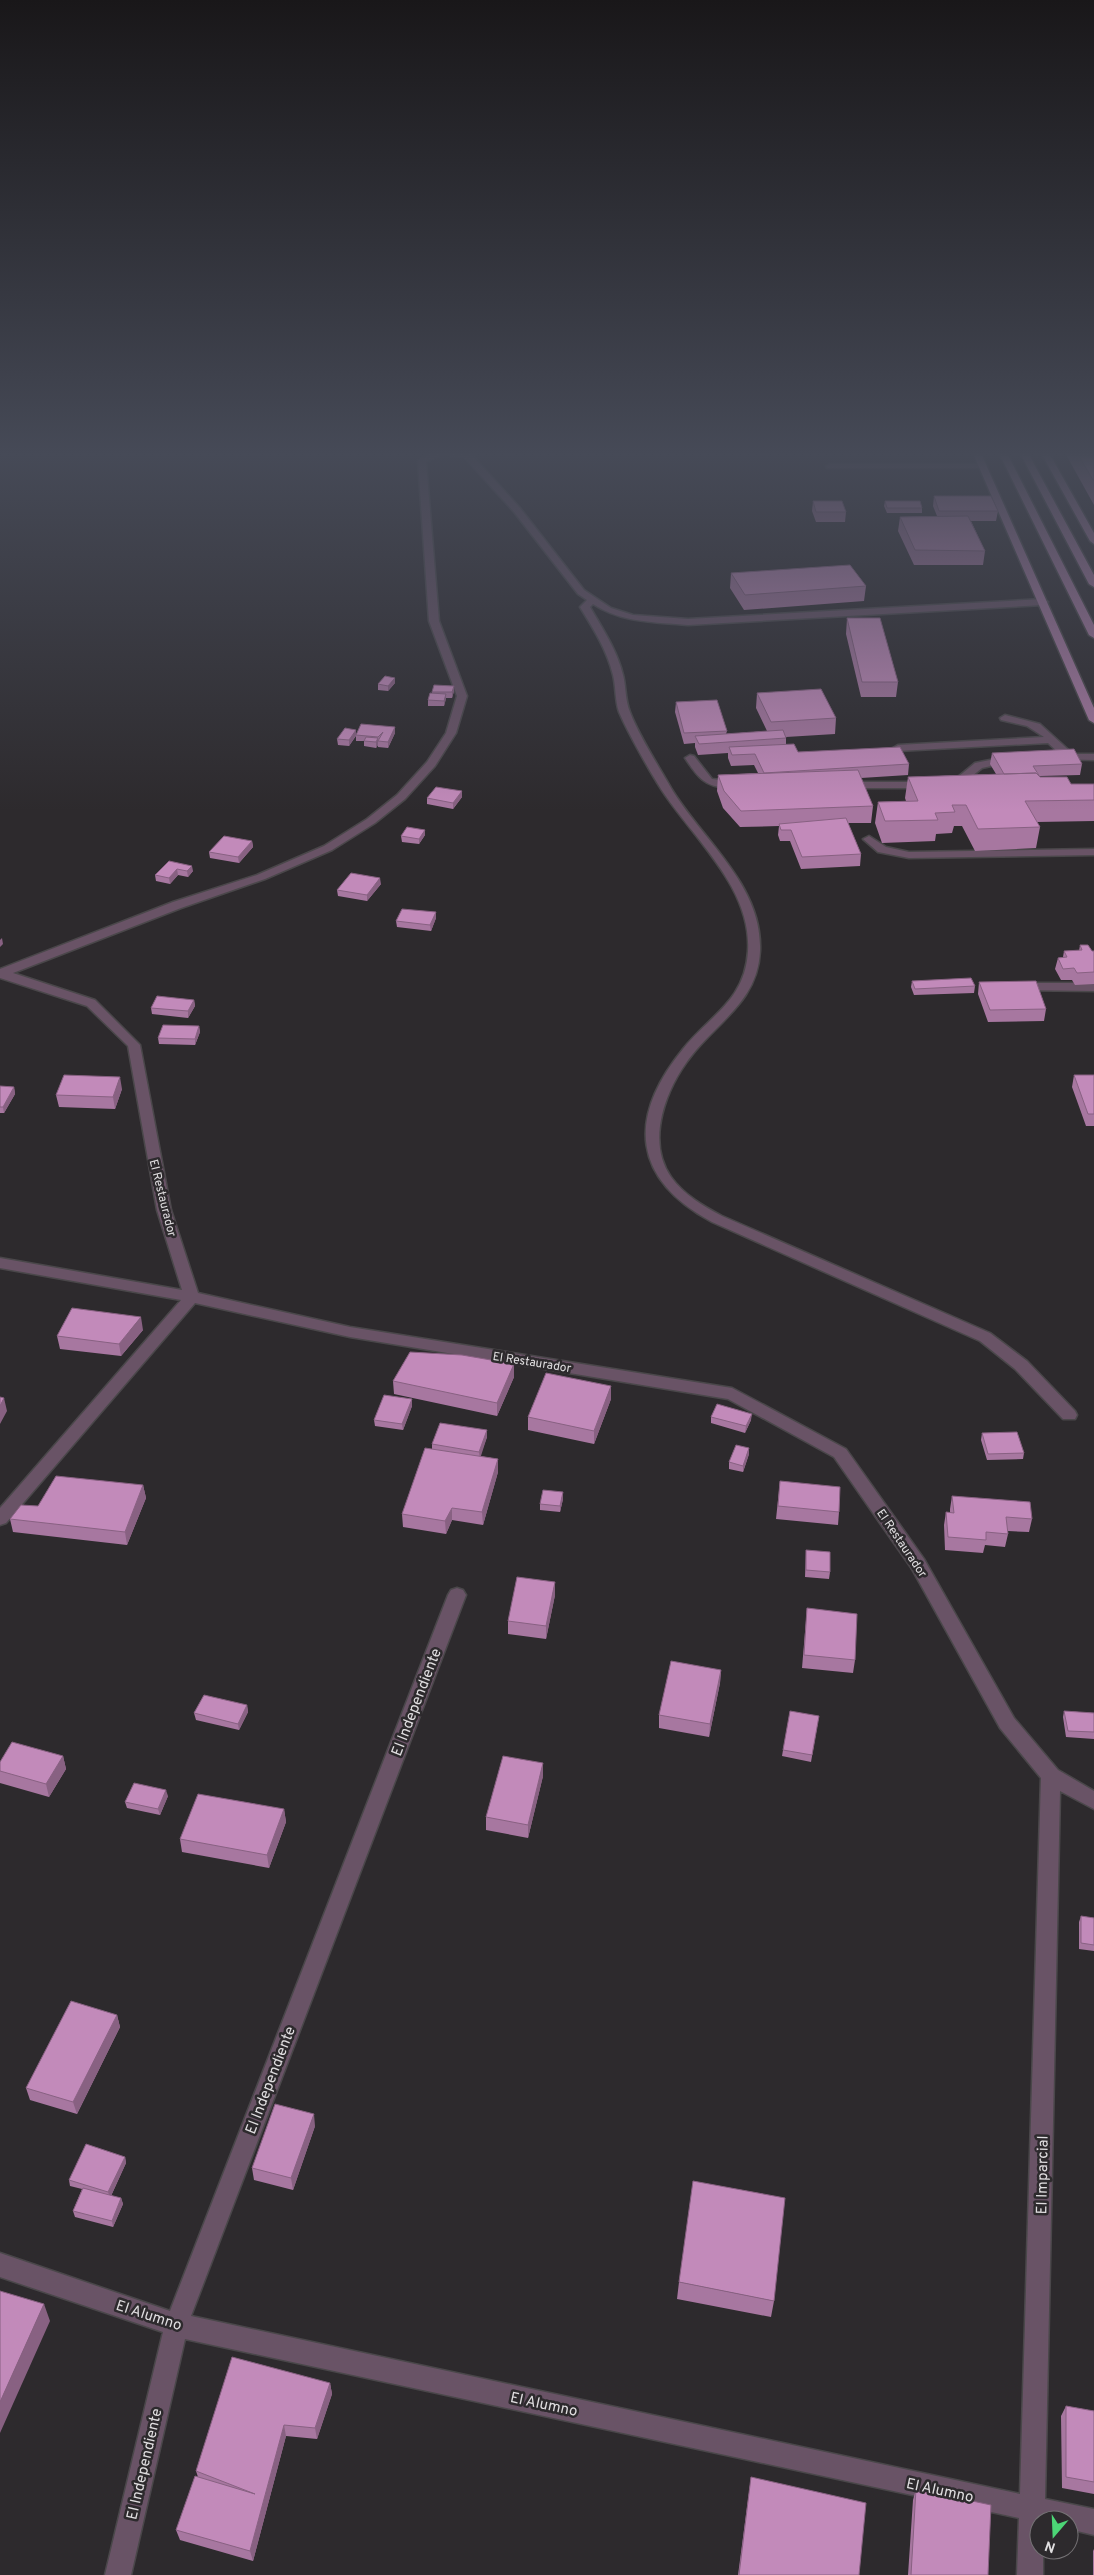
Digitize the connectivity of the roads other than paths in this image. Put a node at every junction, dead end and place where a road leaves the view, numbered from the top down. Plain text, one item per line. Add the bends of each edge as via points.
1 (430, 571) edge
2 (565, 571) edge
3 (1030, 571) edge
4 (1062, 571) edge
5 (1087, 571) edge
6 (1094, 584) edge
7 (594, 601) junction
8 (1044, 602) junction
9 (1094, 635) edge
10 (1005, 718) dead end
11 (1094, 720) edge
12 (1051, 740) junction
13 (898, 748) edge
14 (1042, 757) edge
15 (1070, 757) junction
16 (1094, 757) edge
17 (690, 758) dead end
18 (1024, 758) edge
19 (753, 785) edge
20 (829, 785) edge
21 (869, 838) dead end
22 (1094, 852) edge
23 (0, 973) edge
24 (1094, 987) edge
25 (1009, 988) edge
26 (0, 1263) edge
27 (192, 1297) junction
28 (1069, 1415) dead end
29 (0, 1519) edge
30 (457, 1595) dead end
31 (1051, 1776) junction
32 (1094, 1801) edge
33 (0, 2265) edge
34 (176, 2325) junction
35 (1034, 2510) joint
36 (1079, 2519) edge
37 (1094, 2522) edge
38 (1031, 2560) edge
39 (118, 2575) edge
40 (1030, 2575) edge

1 - 23 street via 434,621 462,696 451,733 431,764 401,797 328,848 261,877 177,905
2 - 7 street via 581,592
3 - 8 main road
4 - 9 main road
5 - 6 main road
7 - 8 street via 632,618 688,622
7 - 28 street via 585,607 605,641 618,674 624,711 666,790 738,887 754,930 753,959 744,989 720,1020 688,1051 665,1088 658,1107 653,1142 662,1173 683,1197 717,1219 985,1338 1022,1365
8 - 11 main road
10 - 12 street via 1030,722 1041,728
12 - 13 street
12 - 15 street
14 - 15 street
15 - 16 street
17 - 19 street via 705,780 714,785
18 - 20 street via 980,764 962,779 935,785
21 - 22 street via 882,850 909,855
23 - 27 street, El Restaurador via 91,1003 134,1045 164,1210
24 - 25 street
26 - 27 street
27 - 29 street
27 - 31 street, El Restaurador via 350,1332 732,1394 840,1453 918,1564 1007,1723
30 - 34 street, El Independiente
31 - 32 street, El Restaurador
31 - 35 street, El Imparcial
33 - 34 street, El Alumno
34 - 35 street, El Alumno
34 - 39 street, El Independiente
36 - 37 street, El Alumno
38 - 40 street, El Imparcial

